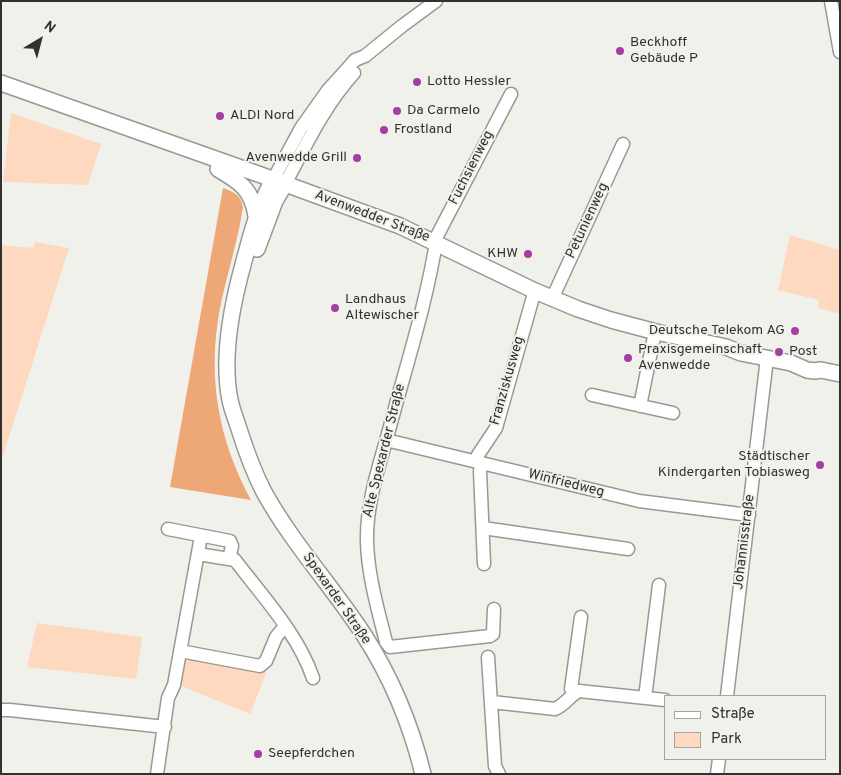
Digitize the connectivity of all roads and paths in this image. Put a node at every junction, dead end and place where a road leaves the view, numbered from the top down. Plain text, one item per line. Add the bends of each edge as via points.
1 (436, 1) edge
2 (831, 1) edge
3 (840, 52) edge
4 (1, 83) edge
5 (1, 93) edge
6 (511, 94) dead end
7 (623, 144) dead end
8 (218, 169) junction
9 (277, 185) junction
10 (256, 216) junction
11 (436, 246) junction
12 (533, 297) junction
13 (552, 299) junction
14 (654, 338) junction
15 (741, 353) junction
16 (767, 358) junction
17 (840, 374) edge
18 (592, 395) dead end
19 (640, 406) junction
20 (673, 413) dead end
21 (239, 429) junction
22 (386, 440) junction
23 (479, 462) junction
24 (748, 515) junction
25 (483, 528) junction
26 (168, 529) dead end
27 (201, 536) junction
28 (628, 550) dead end
29 (198, 554) junction
30 (229, 559) junction
31 (484, 564) dead end
32 (659, 585) dead end
33 (494, 609) dead end
34 (580, 617) dead end
35 (285, 626) junction
36 (180, 651) junction
37 (488, 657) dead end
38 (313, 678) dead end
39 (574, 693) junction
40 (727, 695) edge
41 (645, 698) junction
42 (664, 700) edge
43 (492, 702) junction
44 (1, 710) edge
45 (165, 727) junction
46 (719, 760) edge
47 (158, 774) edge
48 (423, 774) edge
49 (499, 774) edge
50 (717, 774) edge

1 - 9 street via 365,56
2 - 3 street
4 - 9 main road, Avenwedder Straße
5 - 8 main road, Avenwedder Straße
6 - 11 street, Fuchsienweg via 437,236
7 - 13 street, Petunienweg
8 - 9 main road, Avenwedder Straße
8 - 10 main road via 247,190
9 - 10 main road, Spexarder Straße
9 - 11 main road, Avenwedder Straße via 375,226
9 - 21 main road, Spexarder Straße via 240,312 235,359
10 - 21 main road, Spexarder Straße via 229,331 229,390
11 - 12 main road, Avenwedder Straße
11 - 13 main road, Avenwedder Straße
11 - 22 street, Alte Spexarder Straße
12 - 14 main road, Avenwedder Straße via 578,315
12 - 23 street, Franziskusweg via 496,428 478,455
13 - 15 main road, Avenwedder Straße via 611,320 726,346
14 - 15 main road, Avenwedder Straße via 726,353
14 - 19 street
15 - 16 main road, Avenwedder Straße
16 - 17 main road, Avenwedder Straße via 815,365 821,370
16 - 24 street, Johannisstraße
18 - 19 street
19 - 20 street
21 - 48 main road, Spexarder Straße via 244,448 270,502 364,636 384,672 410,729
22 - 23 street, Winfriedweg
22 - 33 street, Alte Spexarder Straße via 367,525 373,584 386,642 395,647 490,636 494,630
23 - 24 street, Winfriedweg via 639,501
23 - 25 street
24 - 40 street, Johannisstraße
25 - 28 street
25 - 31 street
26 - 27 street
27 - 29 street
27 - 30 street via 230,542
29 - 30 street
29 - 36 street
30 - 35 street via 235,560
32 - 41 street
34 - 39 street via 571,689
35 - 36 street via 260,666
35 - 38 street via 298,643
36 - 45 street via 174,685 168,698
37 - 43 street
39 - 41 street
39 - 43 street via 555,709
41 - 42 street
43 - 49 street via 495,766
44 - 45 street
45 - 47 street
46 - 50 street

